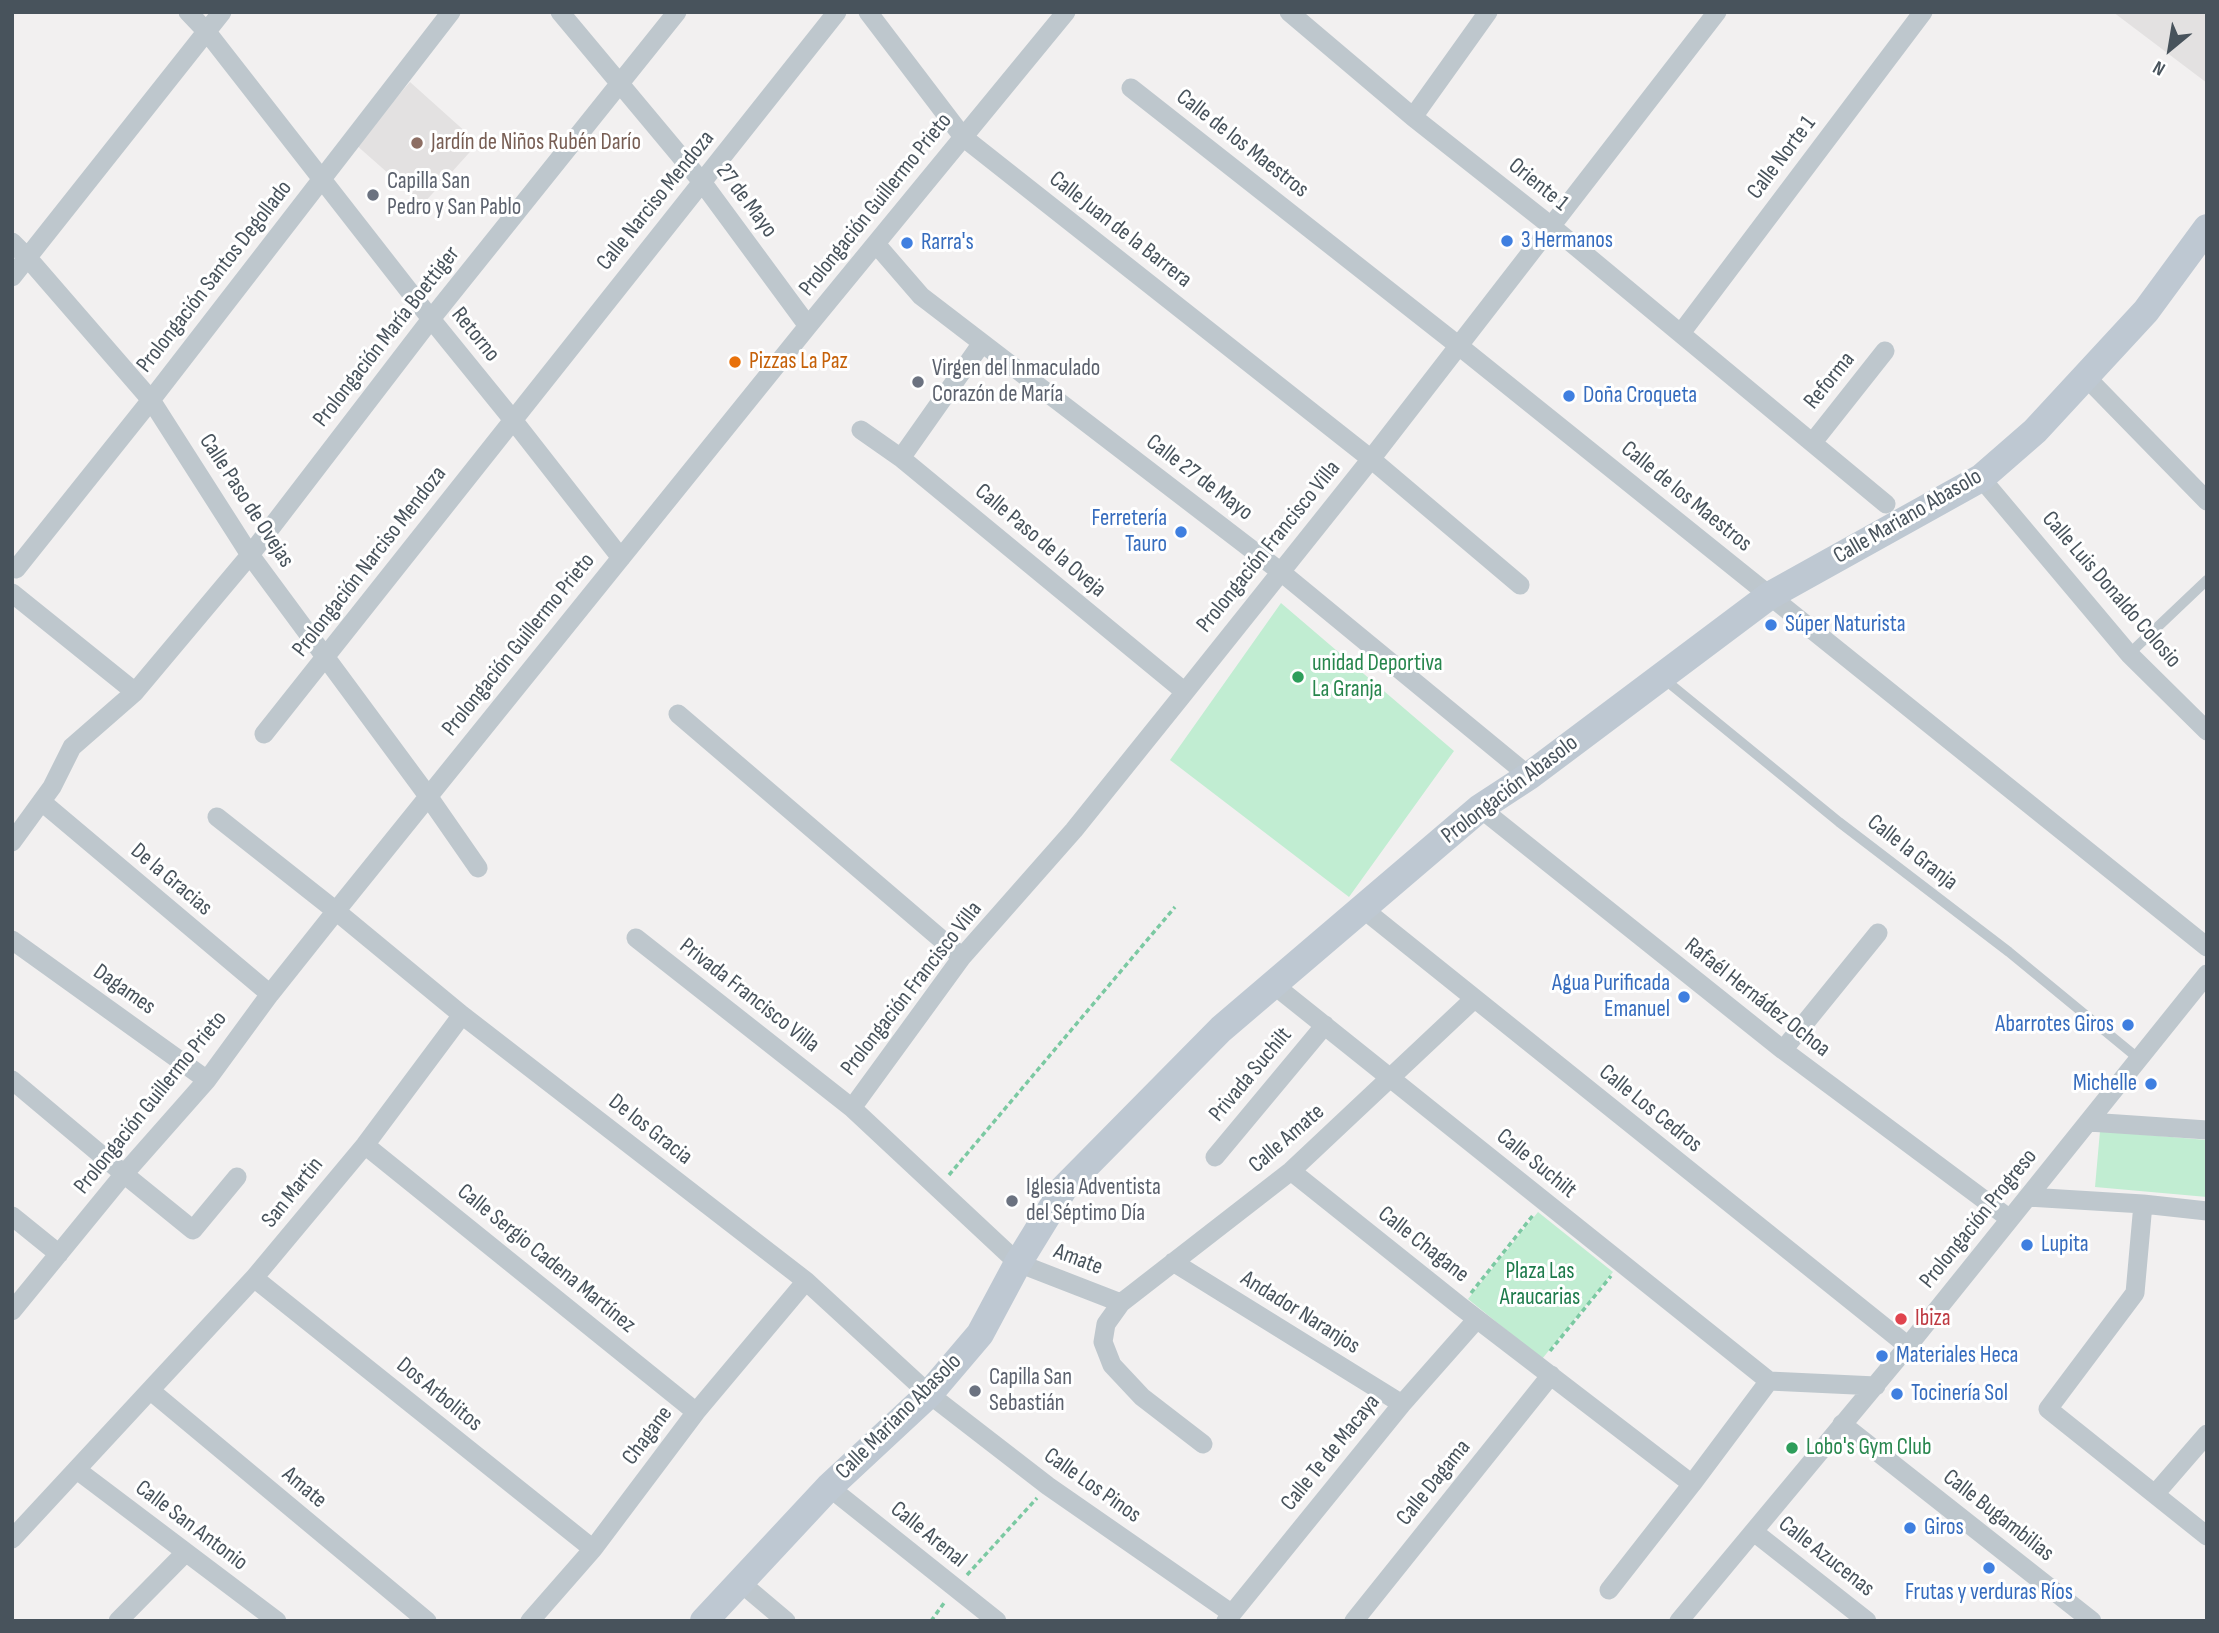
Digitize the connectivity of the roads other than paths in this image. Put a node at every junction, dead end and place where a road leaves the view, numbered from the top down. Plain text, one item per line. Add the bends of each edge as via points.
1 (188, 12) edge
2 (222, 12) edge
3 (451, 12) edge
4 (560, 12) edge
5 (677, 12) edge
6 (837, 12) edge
7 (868, 12) edge
8 (1066, 12) edge
9 (1289, 12) edge
10 (1488, 12) edge
11 (1717, 12) edge
12 (1923, 12) edge
13 (1310, 19) edge
14 (207, 32) junction
15 (619, 82) junction
16 (1131, 88) dead end
17 (1413, 117) junction
18 (963, 137) junction
19 (322, 179) junction
20 (702, 182) junction
21 (1551, 226) junction
22 (2207, 228) edge
23 (12, 242) edge
24 (876, 244) junction
25 (27, 257) junction
26 (12, 277) edge
27 (430, 319) junction
28 (808, 326) junction
29 (1681, 333) junction
30 (982, 343) junction
31 (1459, 346) junction
32 (1885, 351) dead end
33 (2085, 376) junction
34 (151, 400) junction
35 (513, 420) junction
36 (861, 430) dead end
37 (1813, 442) junction
38 (901, 458) junction
39 (1371, 459) junction
40 (1982, 478) junction
41 (2207, 501) edge
42 (1886, 503) dead end
43 (250, 555) junction
44 (621, 558) junction
45 (16, 569) dead end
46 (1281, 572) junction
47 (2207, 580) edge
48 (1520, 585) dead end
49 (12, 593) edge
50 (1769, 596) junction
51 (2129, 654) junction
52 (326, 658) junction
53 (1662, 677) junction
54 (135, 692) junction
55 (1185, 692) junction
56 (678, 714) dead end
57 (2207, 731) edge
58 (264, 734) dead end
59 (1529, 776) junction
60 (428, 796) junction
61 (42, 802) junction
62 (1480, 808) junction
63 (217, 817) dead end
64 (12, 842) edge
65 (478, 868) dead end
66 (1362, 908) junction
67 (336, 911) junction
68 (1878, 933) dead end
69 (636, 938) dead end
70 (12, 940) edge
71 (2207, 947) edge
72 (962, 957) junction
73 (2207, 974) edge
74 (1274, 985) junction
75 (270, 994) junction
76 (1474, 999) junction
77 (462, 1015) junction
78 (1325, 1025) junction
79 (1783, 1050) junction
80 (2139, 1059) junction
81 (1390, 1079) junction
82 (12, 1080) edge
83 (207, 1080) junction
84 (852, 1108) junction
85 (2089, 1122) junction
86 (2207, 1130) edge
87 (365, 1145) junction
88 (1215, 1157) dead end
89 (1291, 1171) junction
90 (124, 1174) junction
91 (237, 1177) dead end
92 (2028, 1197) junction
93 (2143, 1204) junction
94 (2207, 1211) edge
95 (12, 1216) edge
96 (2010, 1219) junction
97 (59, 1254) junction
98 (1018, 1262) junction
99 (1173, 1262) junction
100 (254, 1278) junction
101 (806, 1281) junction
102 (1121, 1303) junction
103 (12, 1311) edge
104 (1477, 1318) junction
105 (1908, 1346) junction
106 (1545, 1370) junction
107 (1769, 1381) junction
108 (1876, 1386) junction
109 (150, 1391) junction
110 (929, 1394) junction
111 (1402, 1404) junction
112 (696, 1412) junction
113 (1842, 1424) junction
114 (2207, 1434) edge
115 (1203, 1444) dead end
116 (77, 1470) junction
117 (1692, 1484) junction
118 (829, 1487) junction
119 (2155, 1494) junction
120 (1754, 1532) junction
121 (2207, 1536) edge
122 (12, 1539) edge
123 (593, 1549) junction
124 (185, 1553) junction
125 (741, 1583) junction
126 (1609, 1590) dead end
127 (1229, 1617) edge
128 (118, 1621) edge
129 (277, 1621) edge
130 (427, 1621) edge
131 (530, 1621) edge
132 (704, 1621) edge
133 (786, 1621) edge
134 (997, 1621) edge
135 (1354, 1621) edge
136 (1679, 1621) edge
137 (1867, 1621) edge
138 (2092, 1621) edge

1 - 14 street, Retorno
2 - 14 street
3 - 19 street, Prolongación Santos Degollado
4 - 15 street, 27 de Mayo
5 - 15 street, Prolongación María Boettiger
6 - 20 street, Calle Narciso Mendoza
7 - 18 street, Calle Juan de la Barrera
8 - 18 street, Prolongación Guillermo Prieto
9 - 13 street, Oriente 1
10 - 17 street
11 - 21 street, Prolongación Francisco Villa
12 - 29 street, Calle Norte 1
13 - 17 street, Oriente 1
14 - 19 street, Retorno
14 - 25 street
15 - 20 street, 27 de Mayo
15 - 27 street, Prolongación María Boettiger
16 - 31 street, Calle de los Maestros
17 - 21 street, Oriente 1
18 - 24 street, Prolongación Guillermo Prieto
18 - 39 street, Calle Juan de la Barrera
19 - 27 street, Retorno
19 - 34 street, Prolongación Santos Degollado
20 - 28 street, 27 de Mayo
20 - 35 street, Calle Narciso Mendoza
21 - 29 street, Oriente 1
21 - 31 street, Prolongación Francisco Villa
22 - 33 street, Calle Mariano Abasolo via 2146,311
23 - 25 street, Calle Paso de Ovejas
24 - 28 street, Prolongación Guillermo Prieto
24 - 30 street, Calle 27 de Mayo via 921,296
25 - 26 street
25 - 34 street, Calle Paso de Ovejas
27 - 35 street, Retorno
27 - 43 street, Prolongación María Boettiger
28 - 44 street, Prolongación Guillermo Prieto
29 - 37 street, Oriente 1
30 - 38 street
30 - 46 street, Calle 27 de Mayo
31 - 39 street, Prolongación Francisco Villa
31 - 50 street, Calle de los Maestros
32 - 37 street, Reforma
33 - 40 street, Calle Mariano Abasolo via 2035,431
33 - 41 street
34 - 43 street, Calle Paso de Ovejas
34 - 45 street, Prolongación Santos Degollado
35 - 44 street, Retorno
35 - 52 street, Prolongación Narciso Mendoza
36 - 38 street, Calle Paso de la Oveja
37 - 42 street, Oriente 1
38 - 55 street, Calle Paso de la Oveja
39 - 46 street, Prolongación Francisco Villa
39 - 48 street, Calle Juan de la Barrera
40 - 50 street, Calle Mariano Abasolo
40 - 51 street, Calle Luis Donaldo Colosio
43 - 52 street, Calle Paso de Ovejas
43 - 54 street, Prolongación María Boettiger
44 - 60 street, Prolongación Guillermo Prieto
46 - 55 street, Prolongación Francisco Villa
46 - 59 street, Calle 27 de Mayo
47 - 51 lane
49 - 54 street
50 - 53 street, Calle Mariano Abasolo
50 - 71 street, Calle de los Maestros
51 - 57 street, Calle Luis Donaldo Colosio
52 - 58 street, Prolongación Narciso Mendoza
52 - 60 street, Calle Paso de Ovejas
53 - 59 street, Prolongación Abasolo
53 - 80 lane, Calle la Granja
54 - 61 street, Prolongación María Boettiger via 72,747
55 - 72 street, Prolongación Francisco Villa via 1074,830
56 - 72 street
59 - 62 street, Prolongación Abasolo
60 - 65 street, Calle Paso de Ovejas
60 - 67 street, Prolongación Guillermo Prieto
61 - 64 street, Prolongación María Boettiger
61 - 75 street, De la Gracias
62 - 66 street, Prolongación Abasolo
62 - 79 street, Rafaél Hernádez Ochoa
63 - 67 street, De los Gracia
66 - 74 street, Prolongación Abasolo
66 - 76 street, Calle Los Cedros
67 - 75 street, Prolongación Guillermo Prieto
67 - 77 street, De los Gracia
68 - 79 street
69 - 84 street, Privada Francisco Villa
70 - 83 street, Dagames
72 - 84 street, Prolongación Francisco Villa
73 - 80 street, Prolongación Progreso
74 - 78 street, Calle Suchilt
74 - 98 street, Calle Mariano Abasolo via 1220,1029 1064,1188
75 - 83 street, Prolongación Guillermo Prieto
76 - 81 street, Calle Amate
76 - 105 street, Calle Los Cedros
77 - 87 street, San Martin
77 - 101 street, De los Gracia
78 - 81 street, Calle Suchilt
78 - 88 street, Privada Suchilt
79 - 96 street, Rafaél Hernádez Ochoa
80 - 85 street, Prolongación Progreso
81 - 89 street, Calle Amate
81 - 107 street, Calle Suchilt
82 - 90 street
83 - 90 street, Prolongación Guillermo Prieto
84 - 98 street, Privada Francisco Villa
85 - 86 street
85 - 92 street, Prolongación Progreso
87 - 100 street, San Martin
87 - 112 street, Calle Sergio Cadena Martínez
89 - 99 street, Calle Amate
89 - 104 street, Calle Chagane
90 - 91 street via 193,1230
90 - 97 street, Prolongación Guillermo Prieto
92 - 93 street
92 - 96 street, Prolongación Progreso
93 - 94 street
93 - 119 street via 2135,1293 2048,1409
95 - 97 street
96 - 105 street, Prolongación Progreso
97 - 103 street, Prolongación Guillermo Prieto
98 - 102 street, Amate
98 - 110 street, Calle Mariano Abasolo via 980,1334
99 - 102 street, Calle Amate
99 - 111 street, Andador Naranjos
100 - 109 street, San Martin
100 - 123 street, Dos Arbolitos
101 - 110 street, De los Gracia
101 - 112 street, Chagane
102 - 115 street via 1106,1324 1103,1342 1112,1365 1142,1397
104 - 106 street, Calle Chagane
104 - 111 street, Calle Te de Macaya
105 - 108 street, Prolongación Progreso
106 - 117 street, Calle Chagane
106 - 135 street, Calle Dagama
107 - 108 street
107 - 117 street
108 - 113 street, Prolongación Progreso
109 - 116 street, San Martin
109 - 130 street, Amate
110 - 118 street, Calle Mariano Abasolo
110 - 127 street, Calle Los Pinos
111 - 127 street, Calle Te de Macaya
112 - 123 street, Chagane
113 - 120 street, Prolongación Progreso
113 - 138 street, Calle Bugambilias
114 - 119 street
116 - 122 street, San Martin
116 - 124 street, Calle San Antonio
117 - 126 street
118 - 125 street, Calle Mariano Abasolo
118 - 134 street, Calle Arenal
119 - 121 street
120 - 136 street, Prolongación Progreso
120 - 137 street, Calle Azucenas
123 - 131 street, Chagane
124 - 128 street
124 - 129 street, Calle San Antonio
125 - 132 street, Calle Mariano Abasolo
125 - 133 street

